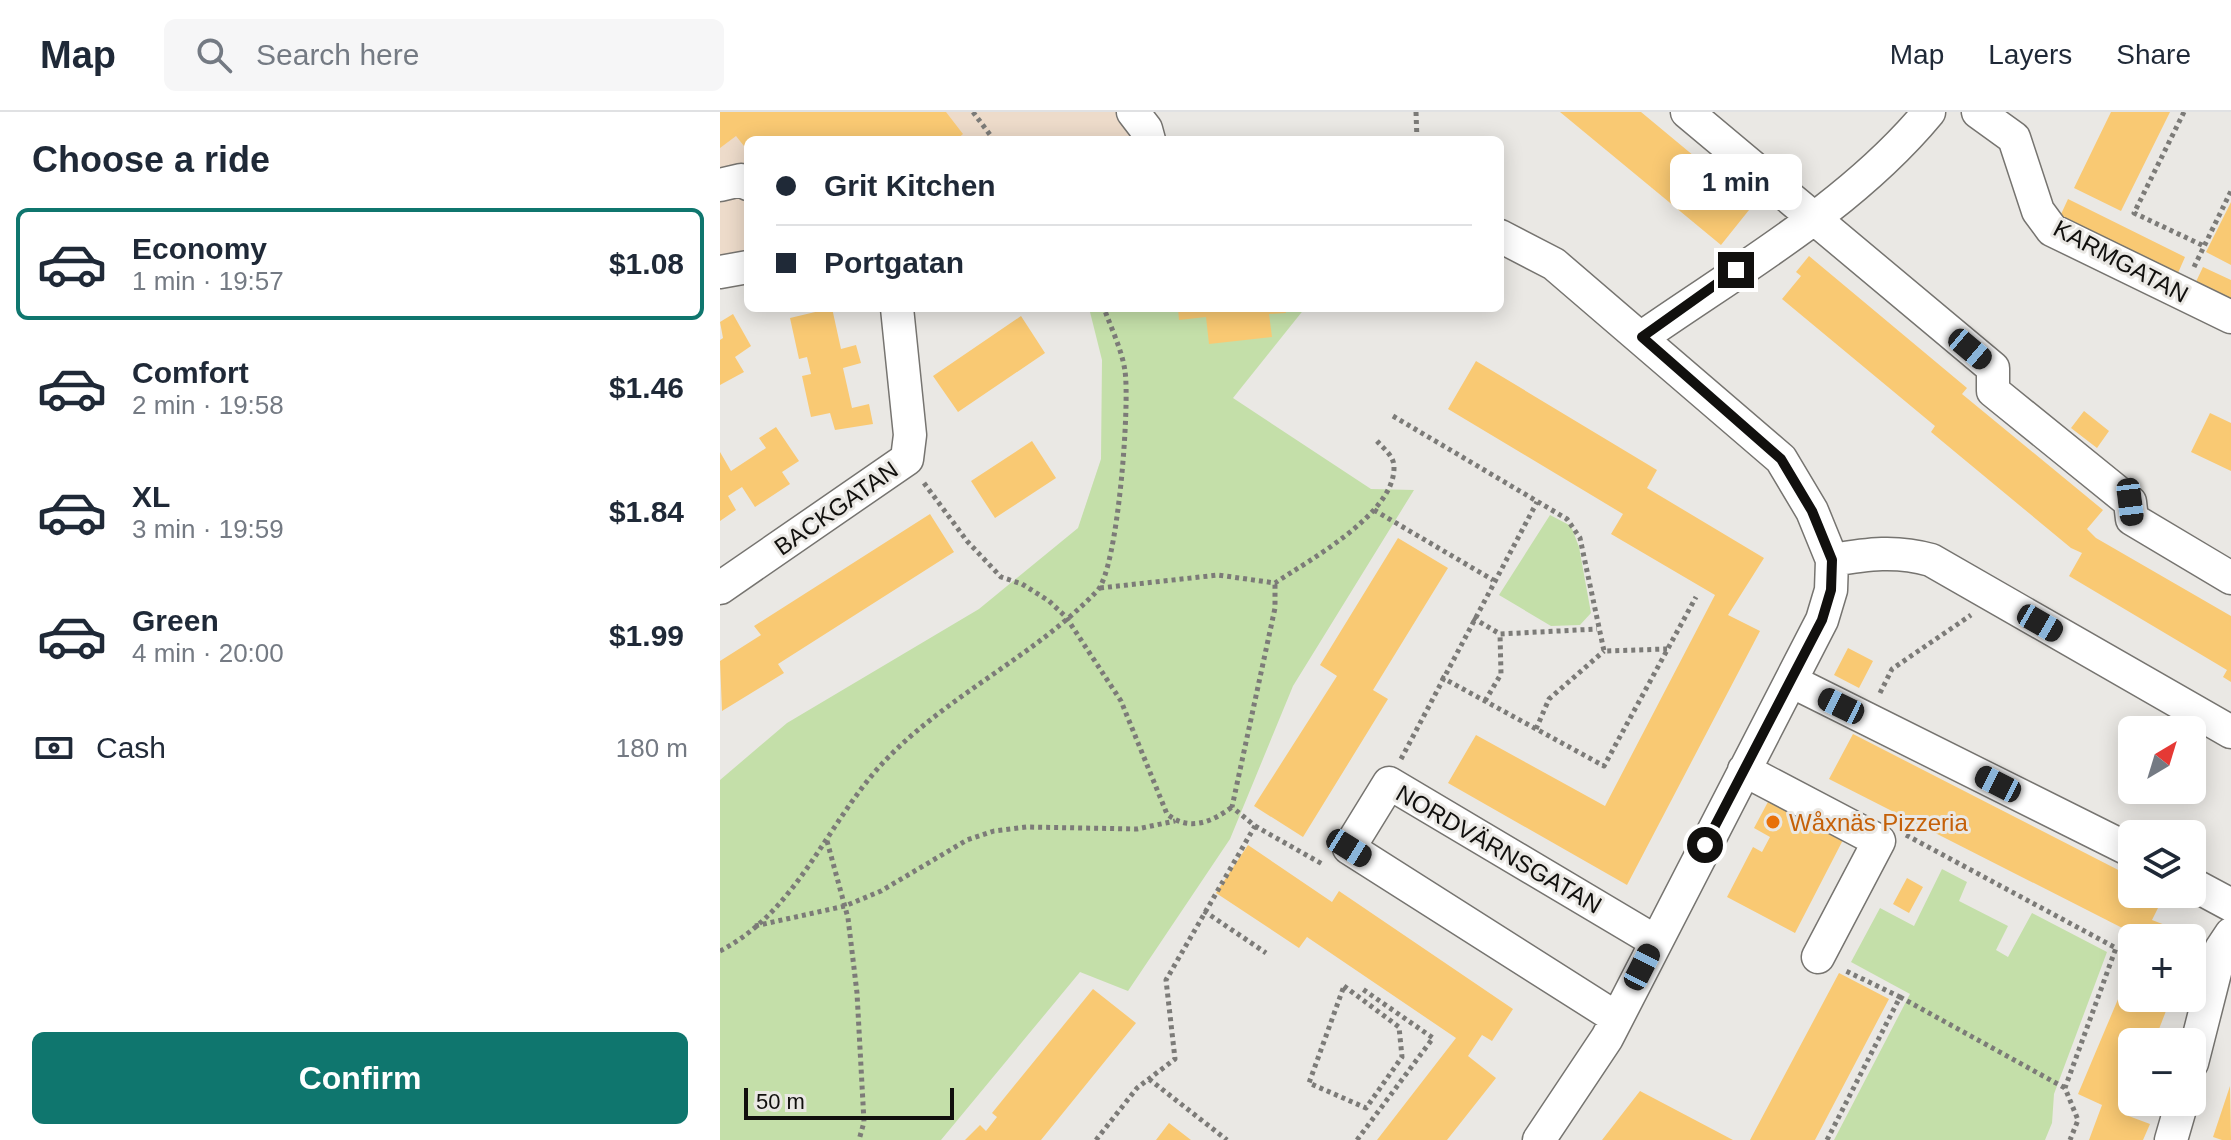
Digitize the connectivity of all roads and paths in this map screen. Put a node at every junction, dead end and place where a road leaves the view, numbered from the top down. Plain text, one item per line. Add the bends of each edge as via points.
1 (1133, 112) edge
2 (1416, 112) edge
3 (1687, 112) edge
4 (1929, 112) edge
5 (1978, 112) edge
6 (2184, 112) edge
7 (974, 113) edge
8 (991, 136) edge
9 (1148, 136) edge
10 (1417, 136) edge
11 (744, 182) edge
12 (720, 185) edge
13 (2231, 191) edge
14 (1812, 217) junction
15 (1504, 238) edge
16 (2204, 246) junction
17 (744, 268) edge
18 (720, 272) edge
19 (2181, 293) junction
20 (897, 312) edge
21 (1105, 312) edge
22 (2231, 317) edge
23 (1642, 337) junction
24 (1393, 416) dead end
25 (1377, 441) dead end
26 (907, 459) junction
27 (1537, 502) junction
28 (1374, 510) junction
29 (1832, 560) junction
30 (2231, 578) edge
31 (1493, 580) junction
32 (1275, 583) junction
33 (720, 588) edge
34 (1100, 588) junction
35 (1696, 597) dead end
36 (1977, 611) dead end
37 (1066, 617) junction
38 (1473, 618) junction
39 (1597, 629) junction
40 (1500, 634) junction
41 (1667, 649) junction
42 (1604, 651) junction
43 (1441, 677) junction
44 (1791, 681) junction
45 (1485, 701) junction
46 (1866, 718) junction
47 (1536, 729) junction
48 (2231, 732) edge
49 (1744, 770) junction
50 (1389, 783) junction
51 (1232, 807) junction
52 (1176, 821) junction
53 (1255, 826) junction
54 (1896, 830) dead end
55 (827, 841) junction
56 (2118, 844) edge
57 (1349, 848) junction
58 (2206, 892) edge
59 (2231, 905) edge
60 (845, 906) junction
61 (1204, 911) junction
62 (754, 926) junction
63 (2231, 934) edge
64 (1655, 941) junction
65 (720, 951) edge
66 (1266, 953) dead end
67 (1826, 961) joint
68 (1361, 988) dead end
69 (1900, 997) junction
70 (1615, 1017) junction
71 (2201, 1028) edge
72 (1149, 1079) junction
73 (2065, 1088) junction
74 (1366, 1108) joint
75 (2178, 1116) edge
76 (859, 1140) edge
77 (1096, 1140) edge
78 (1227, 1140) edge
79 (1357, 1140) edge
80 (1539, 1140) edge
81 (1827, 1140) edge
82 (2070, 1140) edge
83 (2171, 1140) edge

1 - 9 street
2 - 10 path
3 - 14 street
4 - 14 street via 1861,183
5 - 19 street, KARMGATAN via 2014,138 2038,211 2052,230
6 - 16 path via 2134,213
7 - 8 path
11 - 12 street
13 - 16 path
14 - 23 street
14 - 30 street via 1993,368 1993,391 2130,502 2132,519
15 - 23 street via 1554,264
16 - 19 path
17 - 18 street
19 - 22 street, KARMGATAN
20 - 26 street, BACKGATAN via 910,435
21 - 34 path via 1125,385 1115,529
23 - 29 street via 1781,459 1812,511
24 - 27 path
25 - 28 path via 1392,457 1394,468
26 - 33 street, BACKGATAN
26 - 37 path via 967,541 1001,577 1022,584
27 - 31 path
27 - 39 path via 1567,519 1580,538
28 - 31 path
28 - 32 path
29 - 44 street via 1822,620
29 - 48 street via 1879,552 1931,560
31 - 38 path
32 - 34 path via 1218,575
32 - 51 path via 1273,622
34 - 37 path
35 - 41 path
36 - 46 path via 1892,669
37 - 52 path via 1121,701 1167,814
37 - 55 path via 888,757 856,793
38 - 40 path
38 - 43 path
39 - 40 path
39 - 42 path
40 - 45 path via 1501,674
41 - 42 path
41 - 47 path via 1604,766
42 - 47 path via 1549,699
43 - 45 path
43 - 50 path
44 - 46 street
44 - 49 street
45 - 47 path
46 - 56 street
49 - 64 street
49 - 67 street via 1879,841
50 - 57 street, NORDVÄRNSGATAN
50 - 64 street, NORDVÄRNSGATAN
51 - 52 path via 1211,821
51 - 53 path
52 - 60 path via 1137,829 994,831 967,840
53 - 57 path via 1328,867
53 - 61 path
54 - 73 path via 2116,948
55 - 60 path
55 - 62 path via 790,895
57 - 70 street
58 - 59 street
60 - 62 path
60 - 76 path via 857,993 864,1122
61 - 66 path
61 - 72 path via 1166,980 1175,1059
62 - 65 path
63 - 71 street via 2221,949
64 - 70 street
67 - 69 path
68 - 79 path via 1433,1038
69 - 73 path
69 - 81 path
70 - 80 street via 1607,1038
72 - 77 path
72 - 78 path
73 - 82 path via 2078,1120
74 - 74 path via 1309,1083 1344,986 1399,1027 1402,1057
75 - 83 street

